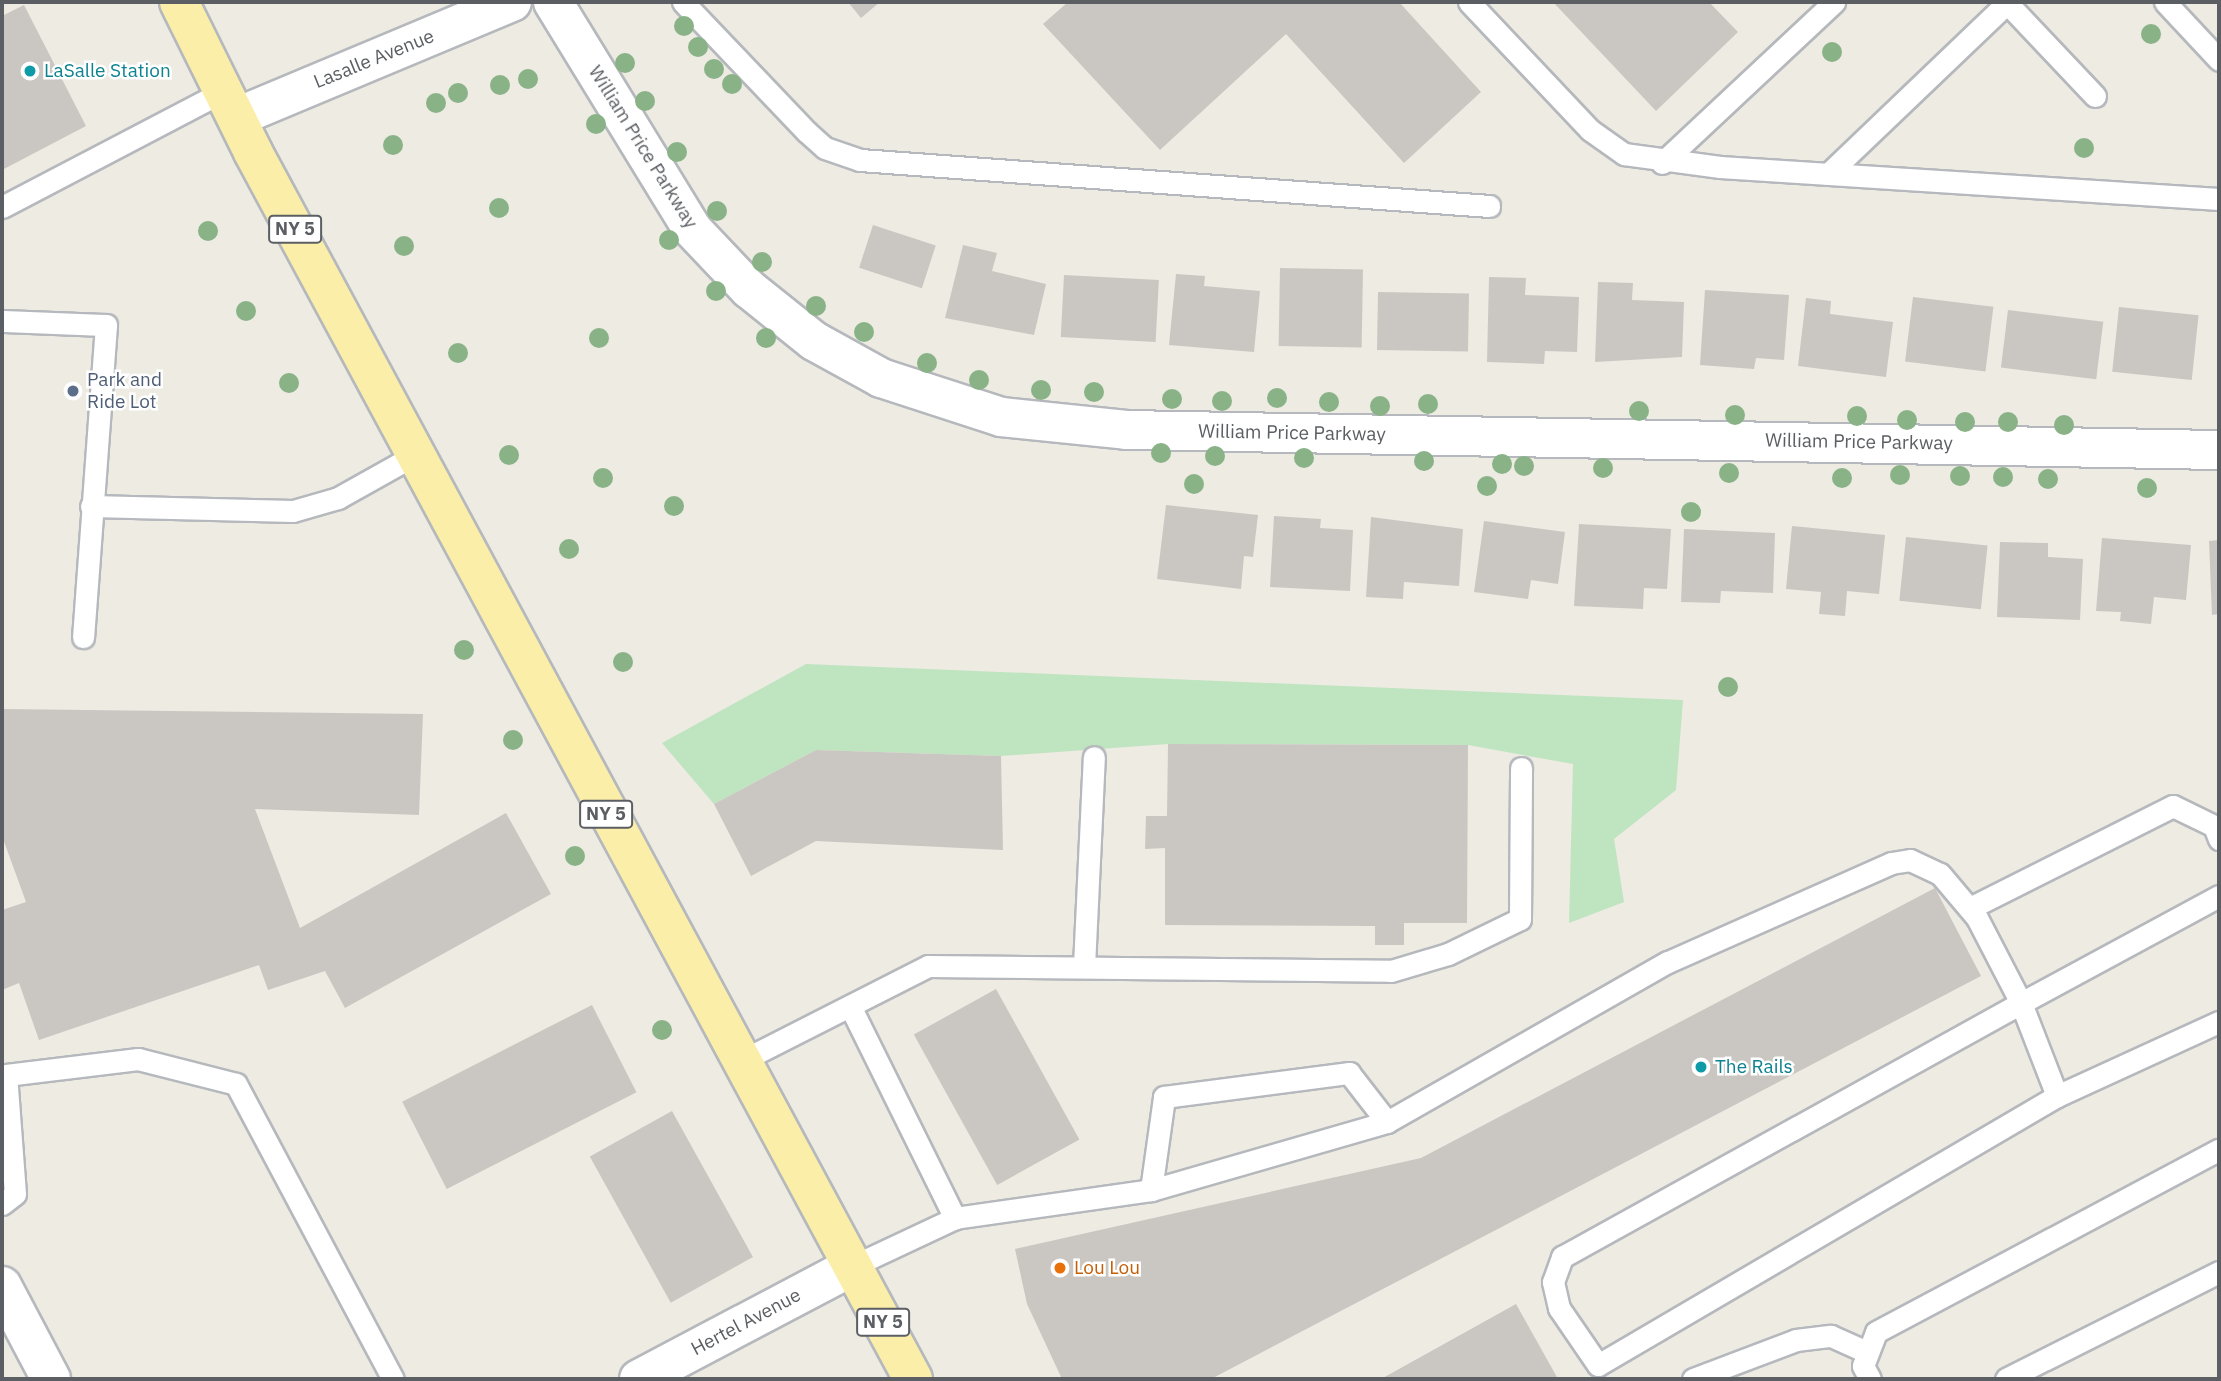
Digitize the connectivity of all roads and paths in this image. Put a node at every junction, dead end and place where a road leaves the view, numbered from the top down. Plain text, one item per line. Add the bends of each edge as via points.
1 (178, 2) edge
2 (512, 2) edge
3 (553, 2) edge
4 (683, 2) edge
5 (1469, 2) edge
6 (2165, 2) edge
7 (1824, 5) edge
8 (2219, 60) edge
9 (2095, 96) dead end
10 (230, 104) junction
11 (1662, 163) junction
12 (1828, 174) junction
13 (2219, 199) edge
14 (1489, 206) dead end
15 (2, 207) edge
16 (2, 321) edge
17 (2219, 450) edge
18 (415, 455) junction
19 (91, 506) junction
20 (83, 637) dead end
21 (1094, 757) dead end
22 (1521, 768) dead end
23 (2219, 839) edge
24 (2219, 896) edge
25 (1970, 908) junction
26 (1084, 965) junction
27 (2021, 1003) junction
28 (850, 1006) junction
29 (2219, 1022) edge
30 (741, 1061) junction
31 (4, 1072) edge
32 (2057, 1096) junction
33 (1387, 1122) junction
34 (2219, 1150) edge
35 (1151, 1190) junction
36 (2, 1204) edge
37 (955, 1218) junction
38 (853, 1266) junction
39 (2219, 1272) edge
40 (2, 1286) edge
41 (1865, 1351) junction
42 (1591, 1372) edge
43 (1701, 1375) edge
44 (51, 1379) edge
45 (393, 1379) edge
46 (639, 1379) edge
47 (913, 1379) edge
48 (1870, 1379) edge
49 (2006, 1379) edge

1 - 10 main road, NY 5
2 - 10 street, Lasalle Avenue
3 - 17 street, William Price Parkway via 692,229 749,289 814,341 881,378 1001,417 1126,430
4 - 14 lane via 807,132 825,148 860,160
5 - 11 lane via 1590,130 1624,154
6 - 8 lane
7 - 11 lane
9 - 12 lane via 2007,3
10 - 15 lane
10 - 18 main road, NY 5
11 - 12 lane
12 - 13 lane
16 - 19 lane via 106,325
18 - 19 lane via 338,498 293,511
18 - 30 main road, NY 5
19 - 20 lane
21 - 26 lane
22 - 26 lane via 1520,919 1448,954 1391,971
23 - 25 lane via 2214,826 2173,806
24 - 27 lane
25 - 27 lane
25 - 33 lane via 1940,874 1910,860 1891,863 1668,962
26 - 28 lane via 928,966
27 - 32 lane
27 - 42 lane via 1562,1257 1553,1282 1559,1308
28 - 30 lane
28 - 37 lane
29 - 32 lane
30 - 38 main road, NY 5
31 - 36 lane via 15,1194
31 - 45 lane via 138,1059 236,1084
32 - 42 lane
33 - 35 lane
33 - 35 lane via 1349,1073 1164,1097
34 - 41 lane via 1876,1332
35 - 37 lane
37 - 38 lane
38 - 46 street, Hertel Avenue
38 - 47 main road, NY 5
39 - 49 lane
40 - 44 street
41 - 43 lane via 1831,1336 1796,1340
41 - 48 lane

